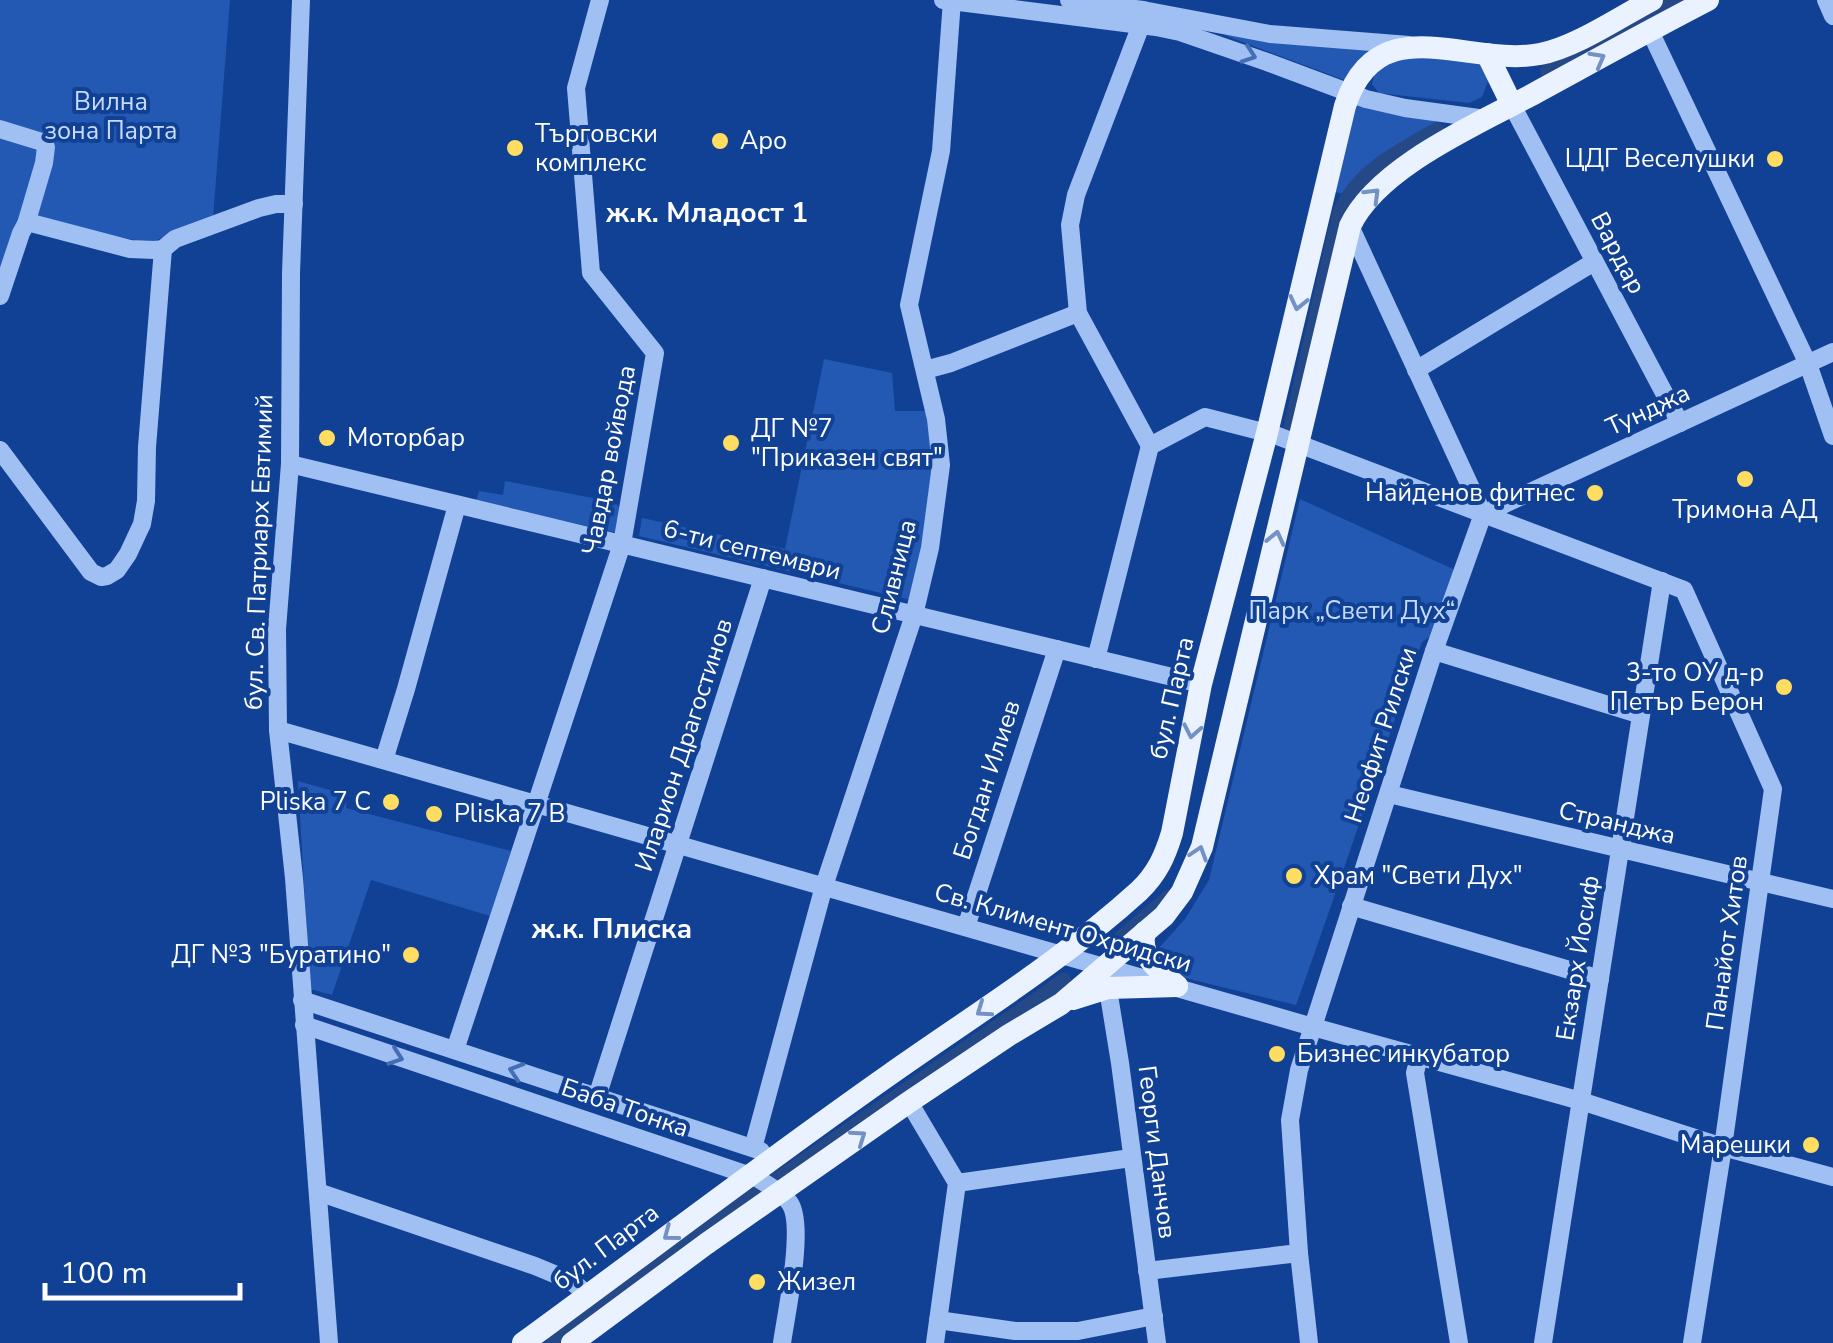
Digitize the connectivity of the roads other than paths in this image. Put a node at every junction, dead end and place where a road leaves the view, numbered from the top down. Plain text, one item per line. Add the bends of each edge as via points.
1 (301, 0) edge
2 (600, 0) edge
3 (1069, 0) edge
4 (1708, 0) edge
5 (1826, 0) edge
6 (949, 1) edge
7 (1638, 3) edge
8 (1833, 16) edge
9 (1142, 18) junction
10 (1650, 30) junction
11 (1414, 46) junction
12 (1488, 54) junction
13 (1497, 76) junction
14 (1350, 94) junction
15 (1512, 105) junction
16 (1486, 119) junction
17 (0, 129) edge
18 (294, 204) junction
19 (26, 224) junction
20 (1350, 226) junction
21 (163, 250) junction
22 (1594, 262) junction
23 (0, 296) edge
24 (1078, 314) junction
25 (1833, 352) edge
26 (1808, 364) junction
27 (925, 370) junction
28 (1416, 370) junction
29 (1680, 423) junction
30 (1833, 436) edge
31 (1282, 438) junction
32 (1150, 446) junction
33 (0, 450) edge
34 (290, 464) junction
35 (457, 504) junction
36 (1483, 514) junction
37 (622, 544) junction
38 (763, 578) junction
39 (1662, 581) junction
40 (914, 615) junction
41 (1057, 650) junction
42 (1434, 651) junction
43 (1096, 659) junction
44 (1202, 684) junction
45 (1641, 715) junction
46 (278, 730) junction
47 (384, 760) junction
48 (1389, 794) junction
49 (536, 804) junction
50 (678, 844) junction
51 (1620, 850) junction
52 (1760, 882) junction
53 (824, 886) junction
54 (1833, 900) edge
55 (1351, 906) junction
56 (966, 927) junction
57 (1145, 932) junction
58 (1063, 955) junction
59 (1106, 978) junction
60 (1600, 979) junction
61 (1177, 986) junction
62 (302, 1000) junction
63 (304, 1026) junction
64 (1313, 1026) junction
65 (455, 1050) junction
66 (1419, 1056) junction
67 (597, 1097) junction
68 (1580, 1101) junction
69 (910, 1102) junction
70 (1723, 1147) junction
71 (764, 1152) junction
72 (1131, 1158) junction
73 (1833, 1177) edge
74 (957, 1183) junction
75 (764, 1184) junction
76 (318, 1192) junction
77 (1298, 1253) junction
78 (1147, 1271) junction
79 (588, 1296) junction
80 (1154, 1316) junction
81 (938, 1320) junction
82 (329, 1343) edge
83 (523, 1343) edge
84 (572, 1343) edge
85 (782, 1343) edge
86 (934, 1343) edge
87 (1158, 1343) edge
88 (1309, 1343) edge
89 (1459, 1343) edge
90 (1543, 1343) edge
91 (1692, 1343) edge

1 - 18 street, бул. Св. Патриарх Евтимий
2 - 37 street, Чавдар войвода via 576,88 591,272 655,353
3 - 9 street
4 - 10 main road, бул. Парта
5 - 8 street
6 - 9 street
6 - 27 street, Сливница via 941,152 910,305
7 - 12 main road via 1547,53
9 - 11 street
9 -> 14 street
9 - 24 street via 1076,195 1070,225
15 -> 10 main road, бул. Парта
10 - 26 street
11 - 12 main road
11 - 14 main road, бул. Парта via 1374,61
12 - 13 main road
13 - 15 main road
13 - 16 main road
14 - 16 street
14 -> 31 main road, бул. Парта
15 - 16 main road, бул. Парта
15 - 22 street, Вардар
20 -> 16 main road, бул. Парта via 1399,171
17 - 19 street via 46,148
18 - 21 street via 259,208 175,239
18 - 34 street, бул. Св. Патриарх Евтимий
19 - 21 street via 130,249
19 - 23 street
20 - 28 street
20 - 31 main road, бул. Парта
21 - 33 street via 146,502 117,570 108,576 90,572
22 - 28 street
22 - 29 street, Вардар
24 - 27 street
24 - 32 street
25 - 26 street, Тунджа
26 - 29 street, Тунджа
26 - 30 street
27 - 40 street, Сливница via 941,465
28 - 36 street
29 - 36 street, Тунджа
31 - 32 street via 1205,418
31 - 36 street
31 - 44 main road, бул. Парта
57 -> 31 main road, бул. Парта via 1182,892 1202,847
32 - 43 street
34 - 35 street, 6-ти септември
34 - 46 street, бул. Св. Патриарх Евтимий via 277,629
35 - 37 street, 6-ти септември
35 - 47 street
36 - 39 street
36 - 42 street, Неофит Рилски
37 - 38 street, 6-ти септември
37 - 49 street, Чавдар войвода
38 - 40 street, 6-ти септември
38 - 50 street, Иларион Драгостинов
39 - 45 street, Екзарх Йосиф
39 - 52 street, Панайот Хитов via 1684,590 1773,789
40 - 41 street, 6-ти септември
40 - 53 street, Сливница
41 - 43 street, 6-ти септември
41 - 56 street, Богдан Илиев
42 - 45 street
42 - 48 street, Неофит Рилски
43 - 44 street, 6-ти септември
44 -> 58 main road, бул. Парта via 1166,853 1140,890
45 - 51 street, Екзарх Йосиф
46 - 47 street, Св. Климент Охридски
46 - 62 street, бул. Св. Патриарх Евтимий
47 - 49 street, Св. Климент Охридски
48 - 51 street, Странджа
48 - 55 street, Неофит Рилски
49 - 50 street, Св. Климент Охридски
49 - 65 street, Чавдар войвода
50 - 53 street, Св. Климент Охридски
50 - 67 street, Иларион Драгостинов
51 - 52 street, Странджа
51 - 60 street, Екзарх Йосиф
52 - 54 street, Странджа
52 - 70 street, Панайот Хитов
53 - 56 street, Св. Климент Охридски
53 - 71 street, Сливница
55 - 60 street
55 - 64 street, Неофит Рилски
56 - 58 street, Св. Климент Охридски
57 - 59 main road, бул. Парта
57 - 61 main road via 1146,955
58 - 59 street, Св. Климент Охридски
58 -> 71 main road, бул. Парта
59 - 61 main road
59 - 69 main road, бул. Парта
59 - 72 street, Георги Данчов
60 - 68 street, Екзарх Йосиф
61 - 64 street, Св. Климент Охридски
62 - 63 street, бул. Св. Патриарх Евтимий
62 - 65 street, Баба Тонка
63 -> 75 street, Баба Тонка
63 - 76 street, бул. Св. Патриарх Евтимий
64 - 66 street, Св. Климент Охридски
64 - 77 street, Неофит Рилски via 1290,1120
67 -> 65 street, Баба Тонка
66 - 68 street, Св. Климент Охридски
66 - 89 street via 1415,1073
67 - 71 street, Баба Тонка
68 - 70 street, Св. Климент Охридски
68 - 90 street, Екзарх Йосиф
69 - 74 street
75 -> 69 main road, бул. Парта
70 - 73 street, Св. Климент Охридски
70 - 91 street, Панайот Хитов
71 - 75 main road, бул. Парта
72 - 74 street
72 - 78 street, Георги Данчов
74 - 81 street
75 -> 79 main road, бул. Парта
75 - 84 main road, бул. Парта
75 - 85 street via 791,1203 798,1227
76 - 79 street via 572,1280
76 - 82 street, бул. Св. Патриарх Евтимий
77 - 78 street
77 - 88 street, Неофит Рилски
78 - 80 street, Георги Данчов
79 - 83 main road, бул. Парта
80 - 81 street via 1078,1331
80 - 87 street, Георги Данчов
81 - 86 street

